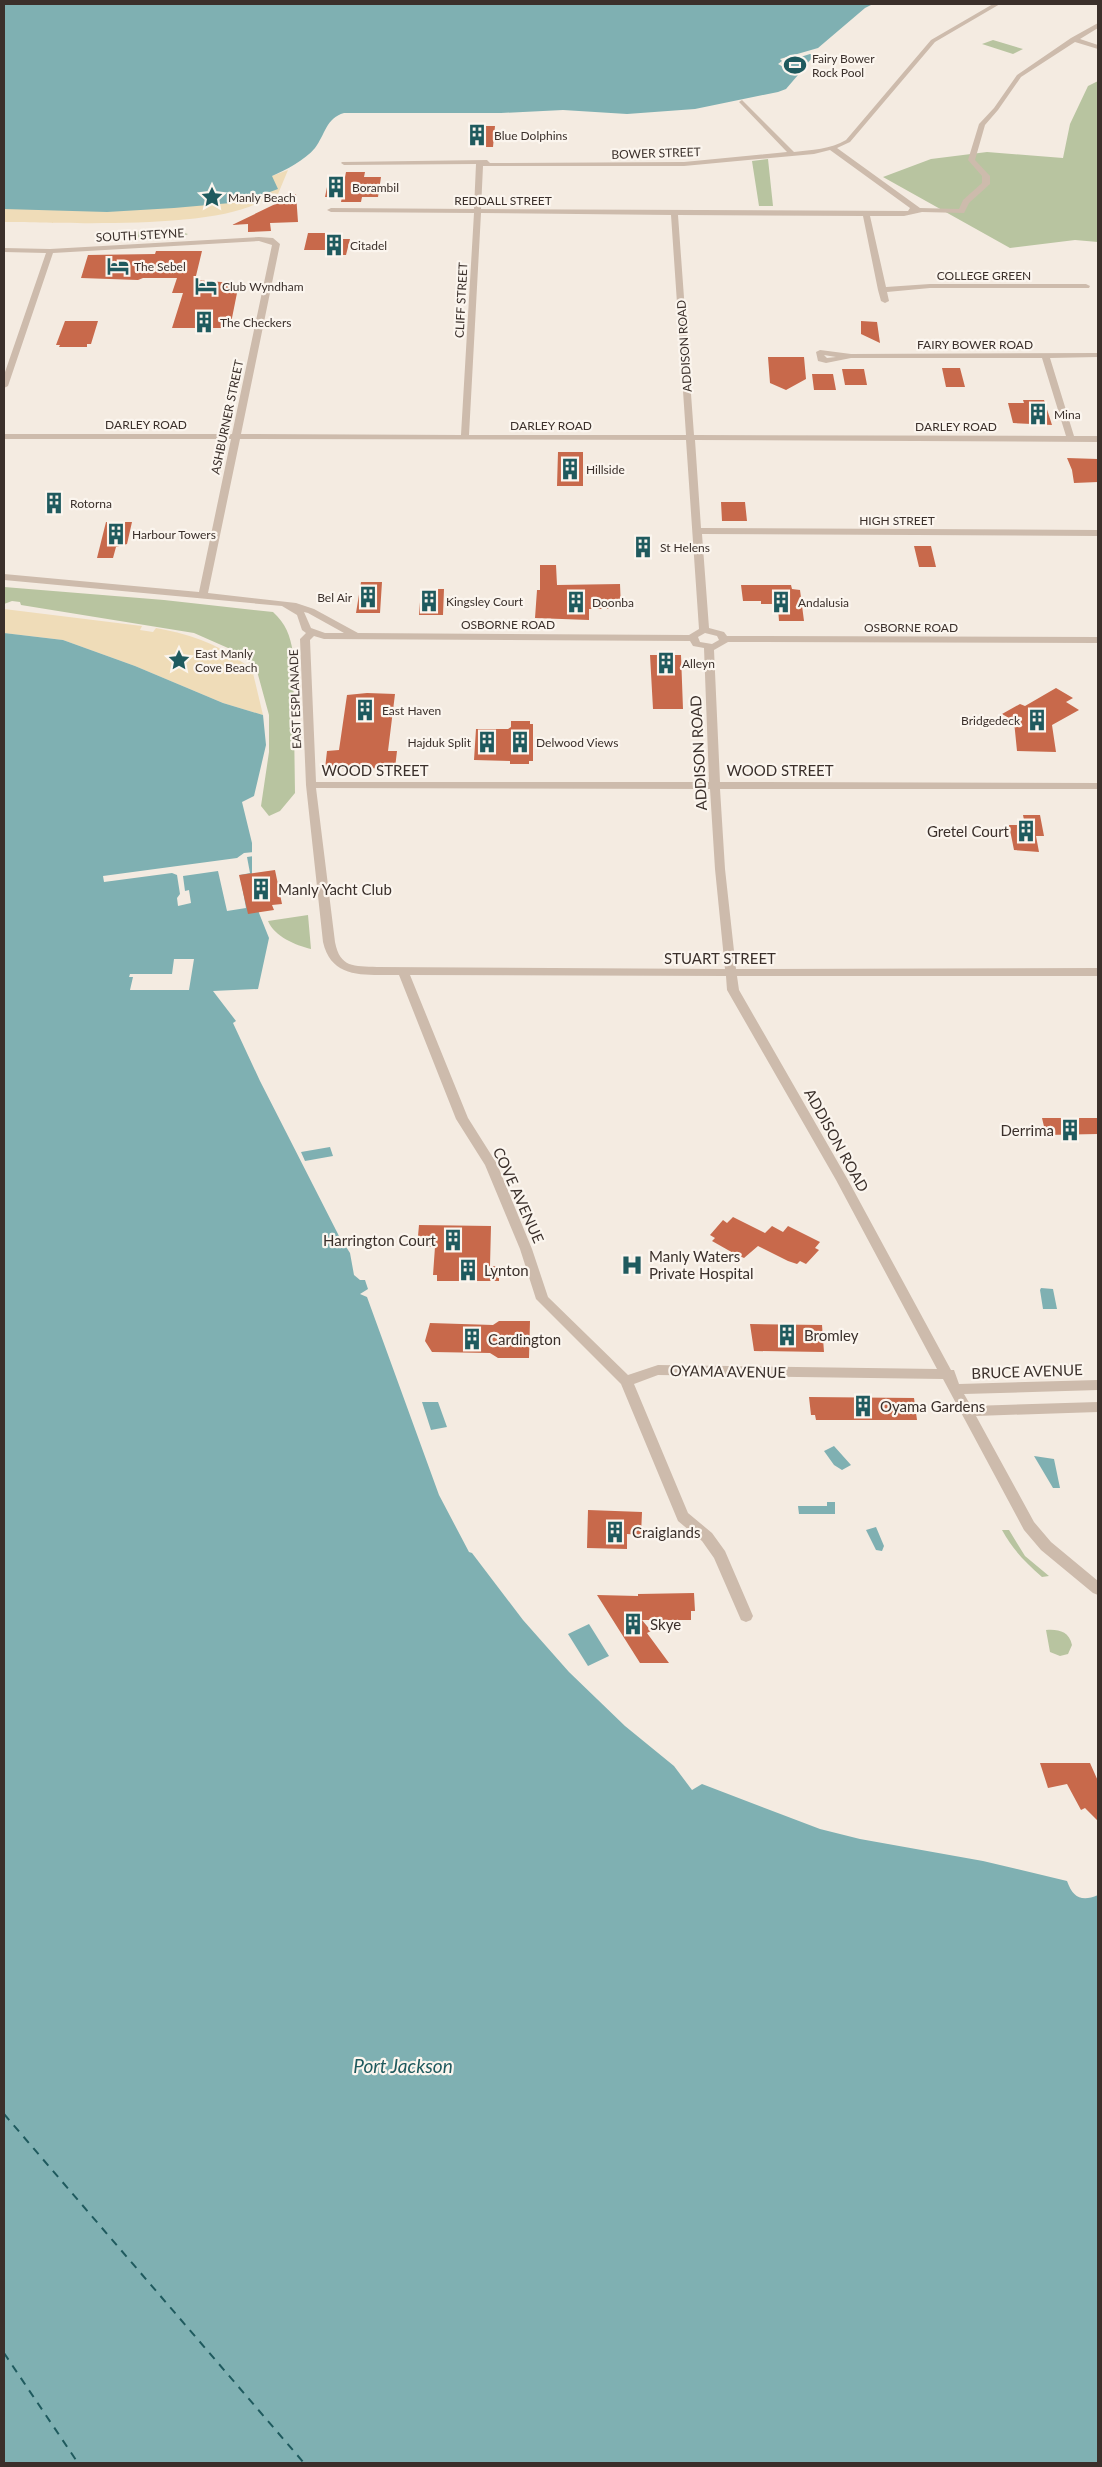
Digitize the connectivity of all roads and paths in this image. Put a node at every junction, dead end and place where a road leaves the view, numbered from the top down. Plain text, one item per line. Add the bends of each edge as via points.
1 (997, 4) edge
2 (1098, 25) edge
3 (1073, 40) junction
4 (1098, 47) edge
5 (742, 102) dead end
6 (832, 148) junction
7 (790, 152) junction
8 (344, 163) dead end
9 (480, 163) junction
10 (331, 210) dead end
11 (476, 211) junction
12 (919, 211) junction
13 (674, 212) junction
14 (866, 214) junction
15 (276, 244) joint
16 (4, 250) edge
17 (50, 251) junction
18 (1086, 286) dead end
19 (882, 290) junction
20 (885, 301) dead end
21 (1045, 355) junction
22 (1098, 355) edge
23 (851, 356) dead end
24 (4, 386) edge
25 (4, 435) edge
26 (235, 436) junction
27 (465, 437) junction
28 (690, 438) junction
29 (1071, 439) junction
30 (1098, 439) edge
31 (696, 531) junction
32 (1098, 533) edge
33 (4, 577) edge
34 (204, 596) junction
35 (284, 604) junction
36 (704, 630) junction
37 (312, 633) junction
38 (354, 635) junction
39 (692, 638) junction
40 (724, 639) junction
41 (1098, 640) edge
42 (710, 648) junction
43 (311, 785) junction
44 (716, 786) junction
45 (1098, 786) edge
46 (342, 966) joint
47 (403, 971) junction
48 (731, 973) junction
49 (1097, 975) edge
50 (949, 1374) junction
51 (626, 1381) junction
52 (1098, 1385) edge
53 (956, 1389) junction
54 (1098, 1407) edge
55 (968, 1411) junction
56 (1098, 1590) edge
57 (746, 1616) dead end

1 - 6 street, BOWER STREET via 933,41 848,141
2 - 3 street
3 - 4 street
3 - 12 street, REDDALL STREET via 1019,76 982,124 971,160 986,176 986,184 961,211
5 - 7 street
6 - 7 street, BOWER STREET
6 - 12 street
7 - 9 street, BOWER STREET via 652,166
8 - 9 street, BOWER STREET
9 - 11 street, CLIFF STREET
10 - 11 street, REDDALL STREET
11 - 13 street, REDDALL STREET
11 - 27 street, CLIFF STREET
12 - 13 street, REDDALL STREET via 898,208 694,208
12 - 14 street, REDDALL STREET
13 - 14 street, REDDALL STREET
13 - 28 street, ADDISON ROAD
14 - 19 street
15 - 17 street, SOUTH STEYNE via 259,239
15 - 26 street, ASHBURNER STREET
16 - 17 street, SOUTH STEYNE
17 - 24 street
18 - 19 street, COLLEGE GREEN via 930,286
19 - 20 street
21 - 22 street, FAIRY BOWER ROAD
21 - 23 street, FAIRY BOWER ROAD
21 - 29 street
25 - 26 street, DARLEY ROAD
26 - 27 street, DARLEY ROAD
26 - 34 street, ASHBURNER STREET
27 - 28 street, DARLEY ROAD
28 - 29 street, DARLEY ROAD
28 - 31 street, ADDISON ROAD
29 - 30 street, DARLEY ROAD
31 - 32 street, HIGH STREET
31 - 36 street, ADDISON ROAD
33 - 34 street
34 - 35 street
35 - 37 street, EAST ESPLANADE via 301,614 307,630
35 - 38 street, OSBORNE ROAD via 311,611
36 - 39 street
36 - 40 street via 718,632
37 - 38 street, OSBORNE ROAD
37 - 43 street, EAST ESPLANADE via 305,639
38 - 39 street, OSBORNE ROAD
39 - 42 street via 696,644
40 - 41 street, OSBORNE ROAD
40 - 42 street via 718,646
42 - 44 street, ADDISON ROAD
43 - 44 street, WOOD STREET
43 - 46 street, EAST ESPLANADE via 329,942 336,961
44 - 45 street, WOOD STREET
44 - 48 street, ADDISON ROAD via 720,869
46 - 47 street, STUART STREET
47 - 48 street, STUART STREET
47 - 51 street, COVE AVENUE via 462,1119 491,1164 526,1249 542,1299
48 - 49 street, STUART STREET
48 - 50 street, ADDISON ROAD via 733,990
50 - 51 street, OYAMA AVENUE via 658,1370
50 - 53 street, ADDISON ROAD
51 - 57 street via 682,1516 707,1537 720,1555
52 - 53 street, BRUCE AVENUE
53 - 55 street, ADDISON ROAD
54 - 55 street
55 - 56 street, ADDISON ROAD via 1029,1526 1046,1546

